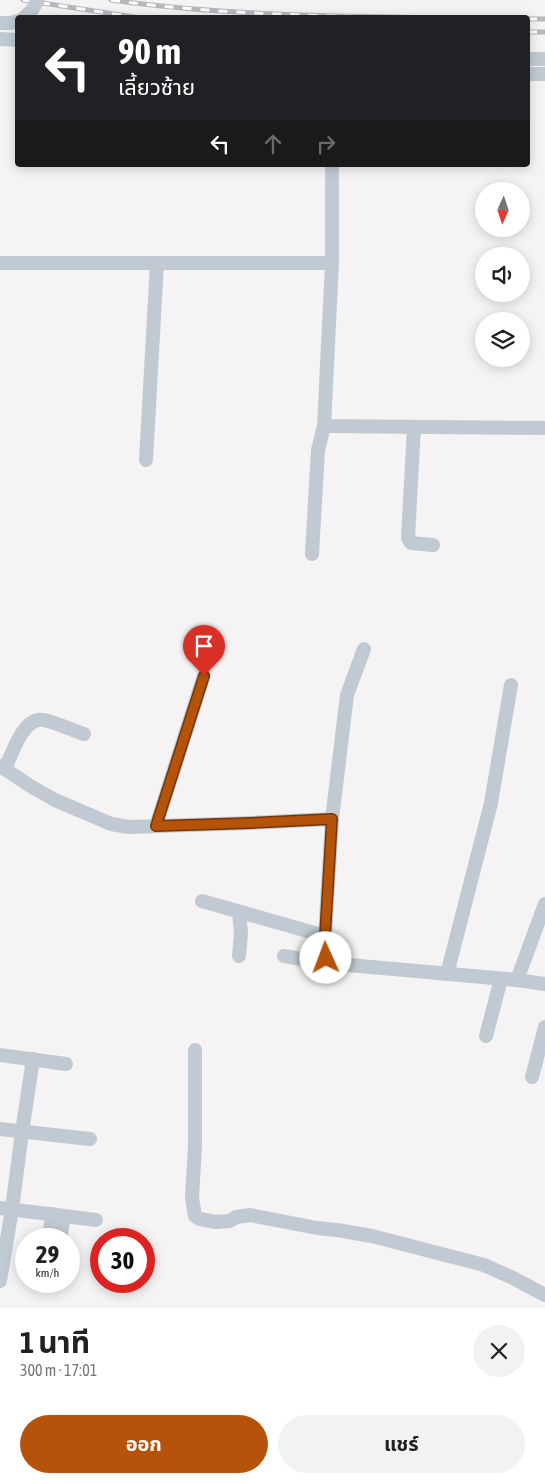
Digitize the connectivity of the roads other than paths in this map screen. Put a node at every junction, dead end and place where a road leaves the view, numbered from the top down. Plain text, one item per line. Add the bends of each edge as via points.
1 (38, 0) edge
2 (0, 14) edge
3 (27, 15) edge
4 (15, 18) edge
5 (15, 21) edge
6 (0, 23) edge
7 (0, 40) edge
8 (15, 40) edge
9 (530, 59) edge
10 (545, 59) edge
11 (530, 74) edge
12 (545, 74) edge
13 (332, 167) edge
14 (0, 263) edge
15 (157, 263) junction
16 (332, 263) junction
17 (324, 426) junction
18 (414, 427) junction
19 (545, 428) edge
20 (146, 460) dead end
21 (433, 545) dead end
22 (312, 554) dead end
23 (364, 649) dead end
24 (204, 676) dead end
25 (511, 685) dead end
26 (84, 734) dead end
27 (2, 767) edge
28 (332, 819) junction
29 (156, 826) junction
30 (202, 901) dead end
31 (545, 904) edge
32 (239, 912) junction
33 (325, 936) junction
34 (239, 956) dead end
35 (284, 956) dead end
36 (326, 964) junction
37 (447, 974) junction
38 (501, 979) junction
39 (517, 980) junction
40 (545, 984) edge
41 (545, 1027) edge
42 (486, 1036) dead end
43 (196, 1050) dead end
44 (0, 1055) edge
45 (33, 1059) junction
46 (66, 1064) dead end
47 (532, 1077) dead end
48 (0, 1129) edge
49 (22, 1132) junction
50 (90, 1139) dead end
51 (6, 1208) edge
52 (58, 1215) junction
53 (96, 1220) dead end
54 (53, 1228) edge
55 (59, 1228) edge
56 (0, 1281) edge
57 (0, 1287) edge
58 (545, 1295) edge

1 - 3 street, bridge
2 - 4 street
5 - 6 street
7 - 8 street
9 - 10 street
11 - 12 street
13 - 16 street
14 - 15 street
15 - 16 street
15 - 20 street
16 - 17 street
17 - 18 street
17 - 22 street via 318,450
18 - 19 street
18 - 21 street via 408,538 412,543
23 - 28 street via 347,695
24 - 29 street
25 - 37 street via 491,803
26 - 27 street via 42,719 33,722 27,726
27 - 29 street via 55,800 111,824
28 - 29 street
28 - 33 street
30 - 32 street
31 - 39 street
32 - 33 street
32 - 34 street
33 - 36 street
35 - 36 street
36 - 37 street
37 - 38 street
38 - 39 street
38 - 42 street
39 - 40 street
41 - 47 street
43 - 58 street via 192,1198 195,1216 216,1222 250,1214 372,1236 484,1265
44 - 45 street
45 - 46 street
45 - 49 street
48 - 49 street
49 - 50 street
49 - 51 street
51 - 52 street
51 - 56 street via 6,1240
52 - 53 street
52 - 54 street
52 - 55 street
56 - 57 street

